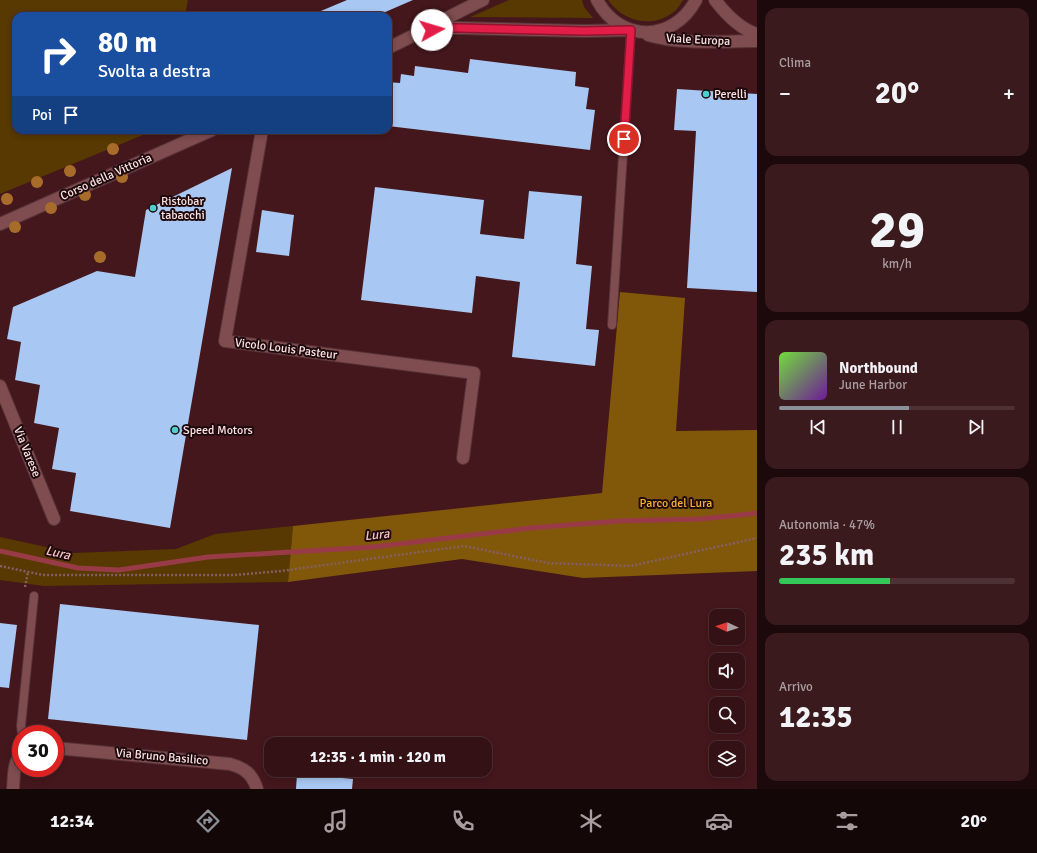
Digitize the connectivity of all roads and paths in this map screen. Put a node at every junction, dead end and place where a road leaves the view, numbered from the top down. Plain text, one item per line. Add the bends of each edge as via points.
1 (483, 0) edge
2 (597, 0) edge
3 (696, 0) edge
4 (715, 0) edge
5 (635, 31) junction
6 (422, 32) junction
7 (757, 34) edge
8 (757, 42) edge
9 (392, 46) edge
10 (203, 134) edge
11 (261, 134) edge
12 (0, 224) edge
13 (612, 325) dead end
14 (0, 386) edge
15 (463, 458) dead end
16 (54, 519) dead end
17 (757, 538) edge
18 (0, 566) edge
19 (34, 596) dead end
20 (21, 725) edge
21 (64, 749) edge
22 (14, 777) edge
23 (13, 789) edge
24 (257, 789) edge

1 - 6 street
2 - 5 street, Viale Europa via 601,9 612,20
3 - 5 street, Viale Europa via 680,21 658,31
4 - 7 street, Viale Europa via 736,22
5 - 6 street, Viale Europa via 443,28
5 - 8 street, Viale Europa via 672,40
5 - 13 lane
6 - 9 street
10 - 12 street, Corso della Vittoria
11 - 15 street, Vicolo Louis Pasteur via 225,341 474,374
14 - 16 street, Via Varese
17 - 18 path via 630,566 548,563 464,546 234,575 44,575
19 - 20 lane
21 - 24 street, Via Bruno Basilico via 230,764 248,772
22 - 23 street

